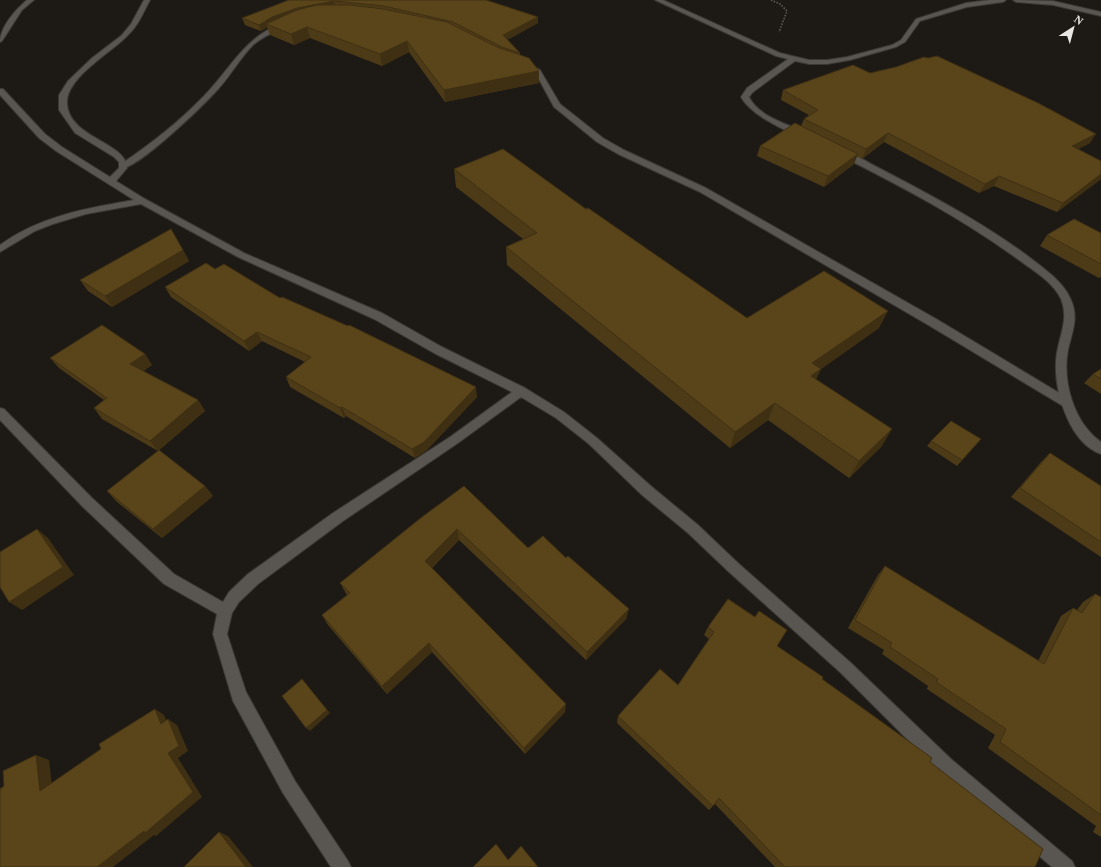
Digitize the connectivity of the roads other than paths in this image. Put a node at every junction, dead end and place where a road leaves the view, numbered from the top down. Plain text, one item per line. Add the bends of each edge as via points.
1 (31, 0) edge
2 (147, 0) edge
3 (658, 0) edge
4 (1003, 0) edge
5 (1016, 0) edge
6 (1101, 14) edge
7 (290, 21) edge
8 (0, 40) edge
9 (793, 59) junction
10 (519, 62) edge
11 (0, 91) edge
12 (811, 138) edge
13 (831, 148) edge
14 (124, 166) junction
15 (110, 181) junction
16 (142, 201) junction
17 (0, 249) edge
18 (521, 391) junction
19 (1067, 403) junction
20 (0, 412) edge
21 (1101, 449) edge
22 (224, 611) junction
23 (342, 867) edge
24 (1066, 867) edge

1 - 8 street via 20,9
2 - 14 street via 134,25 94,59 63,95 63,110 78,131 117,155
3 - 9 street
4 - 9 street via 966,5 918,20 903,41 873,53 827,62
5 - 6 street via 1053,3
7 - 14 street via 266,33 247,48 200,104 146,151
9 - 12 street via 750,90 745,97 746,103 756,111
10 - 19 street via 538,71 557,105 600,140 703,190
11 - 15 street via 42,136
13 - 19 street via 928,197 1001,242 1053,281 1066,300 1071,318 1062,350 1060,375
14 - 15 street
15 - 16 street
16 - 17 street via 58,218
16 - 18 street via 241,255 378,316 438,350
18 - 22 street via 454,440 344,512 282,557 239,593
18 - 24 street via 560,415 593,441 846,668 945,765
19 - 21 street via 1084,436
20 - 22 street via 87,502 169,579
22 - 23 street via 220,634 239,695 289,787

